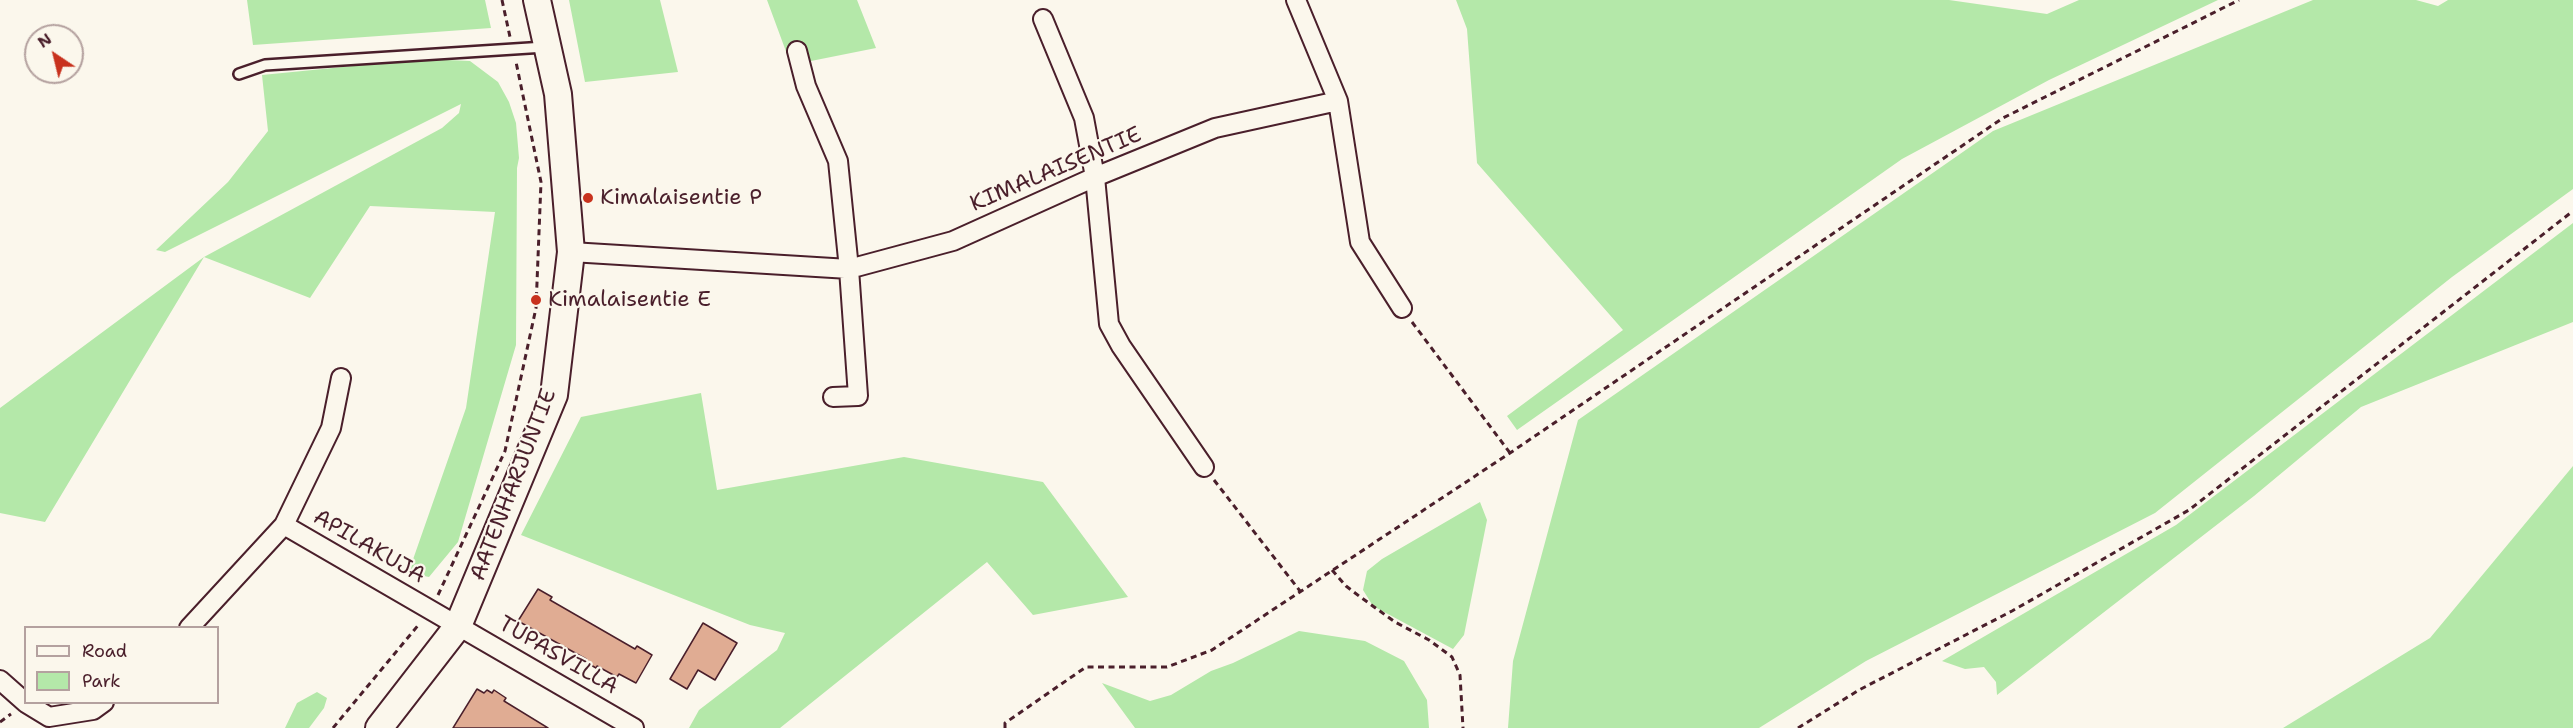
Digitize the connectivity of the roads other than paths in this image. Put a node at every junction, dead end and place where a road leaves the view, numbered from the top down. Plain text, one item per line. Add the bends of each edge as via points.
1 (537, 0) edge
2 (1296, 0) edge
3 (1042, 19) dead end
4 (547, 47) junction
5 (797, 51) dead end
6 (239, 74) dead end
7 (1338, 101) junction
8 (1095, 177) junction
9 (571, 252) junction
10 (849, 269) junction
11 (1402, 308) road end
12 (341, 378) dead end
13 (833, 397) dead end
14 (1204, 467) road end
15 (284, 525) junction
16 (190, 626) edge
17 (458, 626) junction
18 (0, 680) edge
19 (24, 701) edge
20 (28, 704) edge
21 (101, 704) edge
22 (379, 728) edge
23 (634, 728) edge

1 - 4 street, AATENHARJUNTIE
2 - 7 street
3 - 8 street via 1084,118
4 - 6 lane via 265,65
4 - 9 street, AATENHARJUNTIE via 558,94
5 - 10 street via 806,86 838,161
7 - 8 street, KIMALAISENTIE via 1215,128
7 - 11 street via 1360,242
8 - 10 street, KIMALAISENTIE via 953,241
8 - 14 street via 1109,324
9 - 10 street, KIMALAISENTIE
9 - 17 street, AATENHARJUNTIE via 554,395
10 - 13 street via 858,396
12 - 15 street via 331,429
15 - 16 street, APILAKUJA
15 - 17 street, APILAKUJA
17 - 22 street, AATENHARJUNTIE
17 - 23 street, TUPASVILLA
18 - 19 street
20 - 21 street via 49,717 93,710

